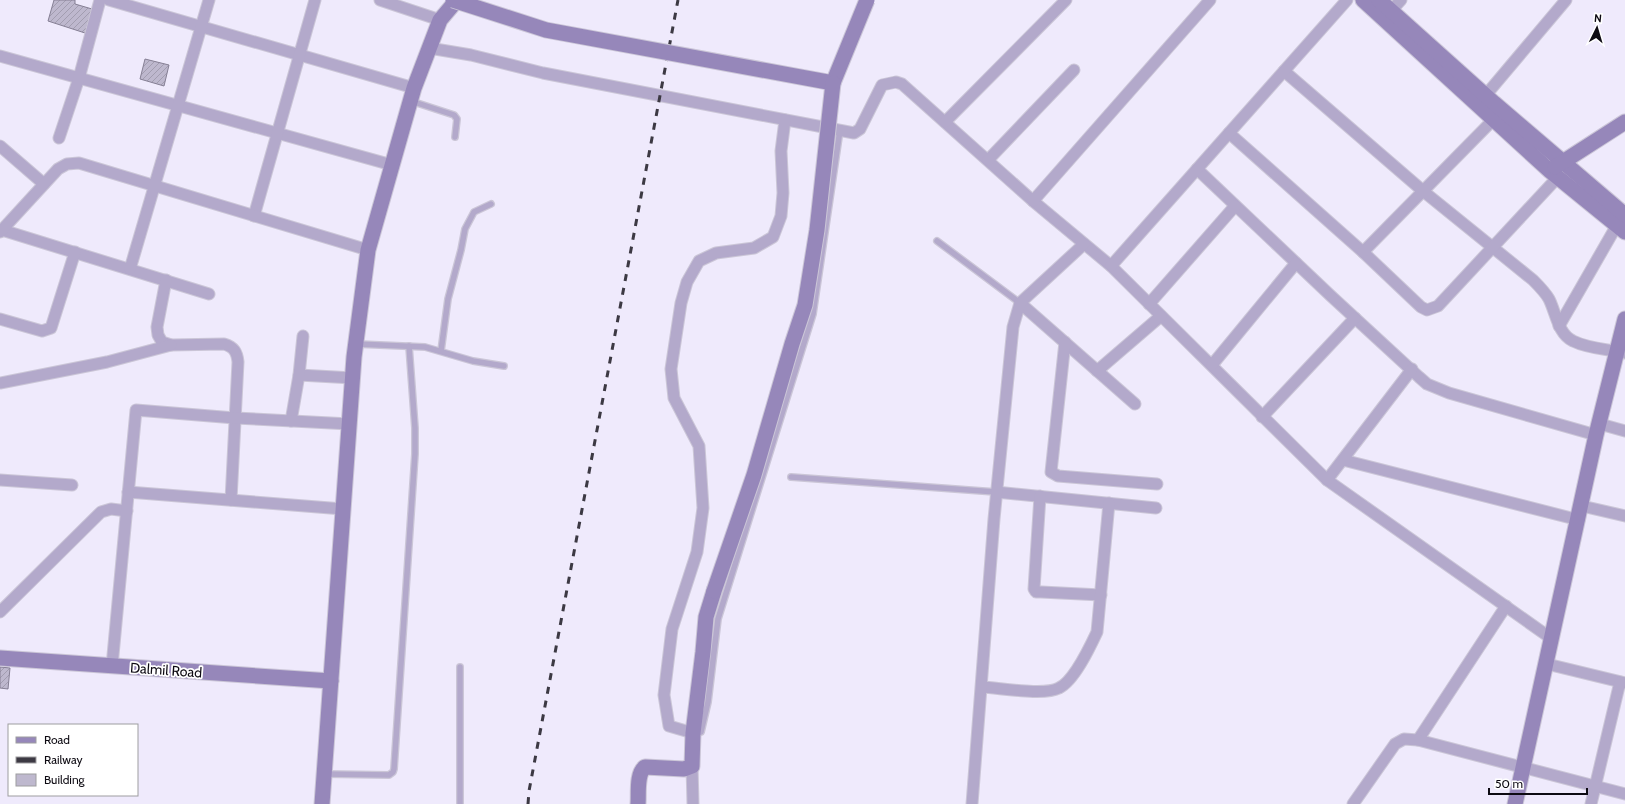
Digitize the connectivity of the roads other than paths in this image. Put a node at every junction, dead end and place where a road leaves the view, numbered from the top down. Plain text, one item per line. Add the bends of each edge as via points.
1 (100, 0) edge
2 (109, 0) edge
3 (209, 0) edge
4 (315, 0) edge
5 (380, 0) edge
6 (453, 0) edge
7 (457, 0) edge
8 (866, 0) edge
9 (1066, 0) edge
10 (1210, 0) edge
11 (1347, 0) edge
12 (1363, 0) edge
13 (1379, 0) edge
14 (1401, 0) edge
15 (1564, 1) edge
16 (1391, 11) junction
17 (440, 20) junction
18 (200, 27) junction
19 (429, 48) junction
20 (299, 55) junction
21 (0, 56) edge
22 (1074, 70) dead end
23 (1284, 70) junction
24 (80, 78) junction
25 (833, 83) junction
26 (412, 94) junction
27 (1485, 96) junction
28 (177, 105) junction
29 (785, 120) junction
30 (1493, 120) junction
31 (945, 122) junction
32 (1625, 122) edge
33 (840, 130) junction
34 (276, 133) junction
35 (1229, 133) junction
36 (455, 137) dead end
37 (59, 138) dead end
38 (0, 146) edge
39 (988, 160) junction
40 (392, 165) junction
41 (1197, 169) junction
42 (1556, 170) junction
43 (44, 184) junction
44 (153, 186) junction
45 (1424, 191) junction
46 (1033, 201) junction
47 (491, 204) dead end
48 (1235, 206) junction
49 (254, 216) junction
50 (1622, 224) edge
51 (1, 231) edge
52 (937, 241) dead end
53 (1084, 244) junction
54 (1492, 247) junction
55 (368, 250) junction
56 (74, 252) junction
57 (1363, 252) junction
58 (1296, 263) junction
59 (1110, 266) junction
60 (130, 269) junction
61 (166, 280) junction
62 (209, 294) dead end
63 (1020, 303) junction
64 (1149, 304) junction
65 (1161, 316) junction
66 (1355, 318) junction
67 (0, 319) edge
68 (1625, 319) edge
69 (1559, 326) junction
70 (303, 336) dead end
71 (1065, 342) junction
72 (171, 344) junction
73 (356, 344) junction
74 (409, 346) junction
75 (441, 351) junction
76 (1620, 352) edge
77 (1212, 365) junction
78 (504, 366) dead end
79 (1412, 369) junction
80 (1097, 371) junction
81 (299, 375) junction
82 (353, 378) junction
83 (0, 383) edge
84 (1135, 404) dead end
85 (1262, 417) junction
86 (235, 418) junction
87 (291, 421) junction
88 (350, 424) junction
89 (1598, 430) junction
90 (1625, 431) edge
91 (1344, 460) junction
92 (791, 477) dead end
93 (0, 480) edge
94 (1327, 480) junction
95 (1157, 484) dead end
96 (72, 485) dead end
97 (128, 492) junction
98 (996, 492) junction
99 (1040, 496) junction
100 (230, 500) junction
101 (1109, 503) junction
102 (1156, 508) dead end
103 (343, 509) junction
104 (127, 511) junction
105 (1580, 513) junction
106 (1625, 516) edge
107 (1101, 596) junction
108 (1506, 606) junction
109 (0, 612) edge
110 (1552, 639) junction
111 (3, 655) edge
112 (1547, 664) junction
113 (112, 666) junction
114 (460, 667) dead end
115 (331, 681) junction
116 (1622, 683) edge
117 (982, 687) junction
118 (693, 733) junction
119 (1418, 740) junction
120 (692, 766) junction
121 (1524, 768) junction
122 (324, 774) junction
123 (1595, 786) junction
124 (1625, 794) edge
125 (322, 804) edge
126 (460, 804) edge
127 (638, 804) edge
128 (694, 804) edge
129 (972, 804) edge
130 (1353, 804) edge
131 (1515, 804) edge
132 (1591, 804) edge

1 - 24 street
2 - 18 street
3 - 18 street
4 - 20 street
5 - 17 street
6 - 25 street, bridge via 546,30
7 - 17 street
8 - 25 street, bridge
9 - 31 street
10 - 46 street
11 - 23 street
12 - 30 street
13 - 16 street
14 - 16 street
15 - 27 street
16 - 27 street
17 - 19 street
18 - 20 street
18 - 28 street
19 - 26 street
19 - 29 street
20 - 26 street
20 - 34 street
21 - 24 street
22 - 39 street
23 - 35 street
23 - 45 street
24 - 28 street
24 - 37 street
25 - 118 street, bridge via 806,305 754,474 706,617
26 - 36 lane via 454,115 457,119
26 - 40 street
27 - 42 street
28 - 34 street
28 - 44 street
29 - 33 street
29 - 118 street via 781,151 781,216 773,237 754,248 716,253 700,261 687,282 681,303 671,369 674,398 699,446 703,508 697,552 672,629 664,695 669,726
30 - 42 street
30 - 45 street
31 - 33 street via 902,84 887,82 878,89 857,132
31 - 39 street
32 - 42 street
33 - 118 lane via 813,314 718,619 708,702 701,732
34 - 40 street
34 - 49 street
35 - 41 street
35 - 57 street
38 - 43 street
39 - 46 street
40 - 55 street
41 - 48 street
41 - 59 street
42 - 50 street
42 - 54 street
43 - 44 street via 58,169 68,164 79,163
43 - 51 street
44 - 49 street
44 - 60 street
45 - 54 street
45 - 57 street
46 - 53 street
47 - 75 lane via 474,212 465,229 448,299
48 - 58 street
48 - 64 street
49 - 55 street
50 - 69 street
51 - 56 street
52 - 63 lane
53 - 59 street
53 - 63 street
54 - 57 street via 1438,306 1427,310
54 - 69 street via 1543,290
55 - 73 street
56 - 60 street
56 - 67 street via 50,328 42,331
58 - 66 street
58 - 77 street
59 - 64 street
60 - 61 street
61 - 62 street
61 - 72 street via 157,327 162,342
63 - 71 street
63 - 98 street via 1014,327
64 - 65 street
65 - 77 street
65 - 80 street
66 - 79 street
66 - 85 street
68 - 76 street
69 - 76 street via 1565,336 1573,342
70 - 81 street
71 - 80 street
71 - 95 street via 1051,472 1058,476
72 - 83 street via 107,362
72 - 86 street via 231,346 237,354 238,362
73 - 74 lane
73 - 82 street
74 - 75 lane
74 - 122 lane via 415,454 394,769 389,775
75 - 78 lane via 486,364
76 - 89 street
77 - 85 street
79 - 89 street via 1428,384 1449,393
79 - 91 street
80 - 84 street
81 - 82 street
81 - 87 street
82 - 88 street
85 - 94 street
86 - 87 street
86 - 97 street via 136,410
86 - 100 street
87 - 88 street
88 - 103 street
89 - 90 street
89 - 105 street
91 - 94 street
91 - 105 street
92 - 98 lane
93 - 96 street
94 - 108 street
97 - 100 street
97 - 104 street
98 - 99 street
98 - 117 street
99 - 101 street
99 - 107 street via 1034,588 1036,592
100 - 103 street
101 - 102 street
101 - 107 street
103 - 115 street
104 - 109 street via 101,512
104 - 113 street
105 - 106 street
105 - 110 street
107 - 117 street via 1097,632 1089,650 1060,688 1045,692
108 - 110 street
108 - 119 street
110 - 112 street
111 - 113 street, Dalmil Road
112 - 116 street
112 - 121 street
113 - 115 street, Dalmil Road
114 - 126 lane
115 - 122 street
116 - 123 street
117 - 129 street
118 - 120 street
119 - 121 street
119 - 130 street via 1404,739 1395,744
120 - 127 street via 684,769 645,767 640,776
120 - 128 street
121 - 123 street
121 - 131 street
122 - 125 street
123 - 124 street
123 - 132 street

